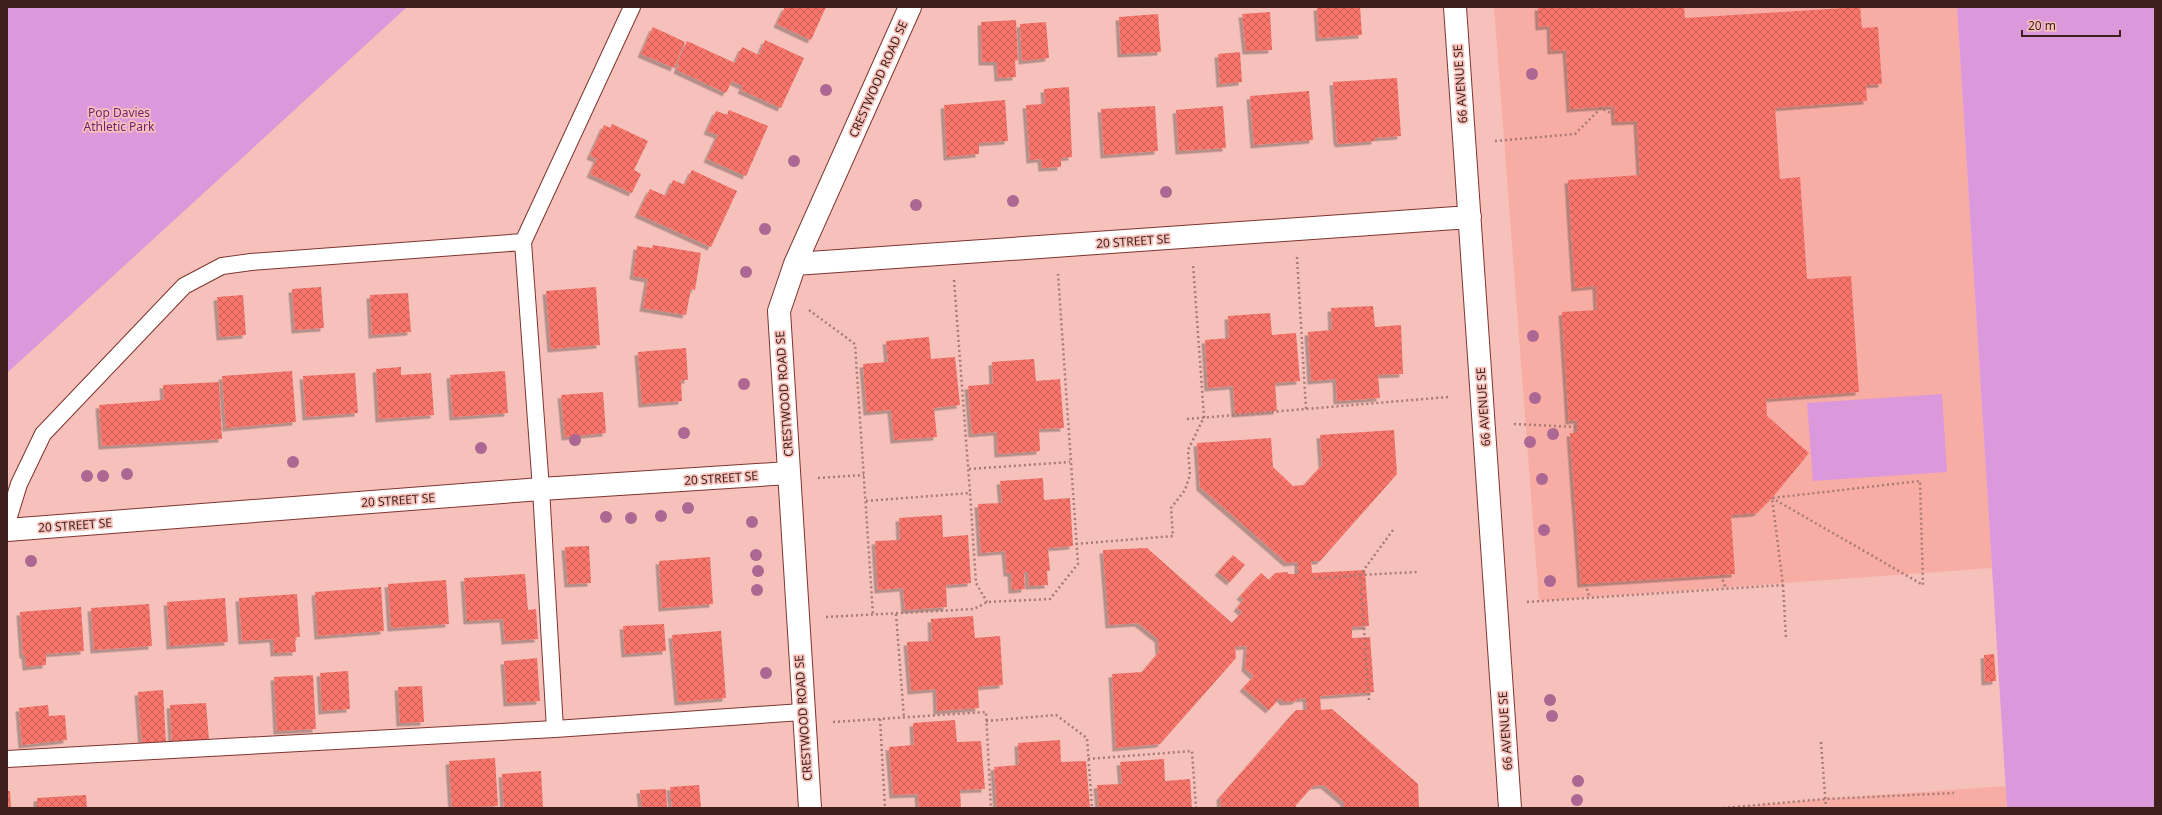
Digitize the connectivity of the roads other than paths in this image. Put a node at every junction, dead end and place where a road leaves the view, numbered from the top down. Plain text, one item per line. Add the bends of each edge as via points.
1 (632, 7) edge
2 (910, 7) edge
3 (1455, 7) edge
4 (1470, 217) junction
5 (523, 242) junction
6 (795, 264) junction
7 (789, 473) junction
8 (541, 489) junction
9 (7, 523) edge
10 (7, 530) edge
11 (802, 712) junction
12 (556, 729) junction
13 (7, 759) edge
14 (810, 808) edge
15 (1510, 808) edge

1 - 5 lane
2 - 6 street, CRESTWOOD ROAD SE
3 - 4 street, 66 AVENUE SE
4 - 6 street, 20 STREET SE
4 - 15 street, 66 AVENUE SE
5 - 8 lane
5 - 9 lane via 251,262 222,266 184,286 43,434 20,484
6 - 7 street, CRESTWOOD ROAD SE via 779,311
7 - 8 street, 20 STREET SE
7 - 11 street, CRESTWOOD ROAD SE
8 - 10 street, 20 STREET SE
8 - 12 lane
11 - 12 lane
11 - 14 street, CRESTWOOD ROAD SE
12 - 13 lane

